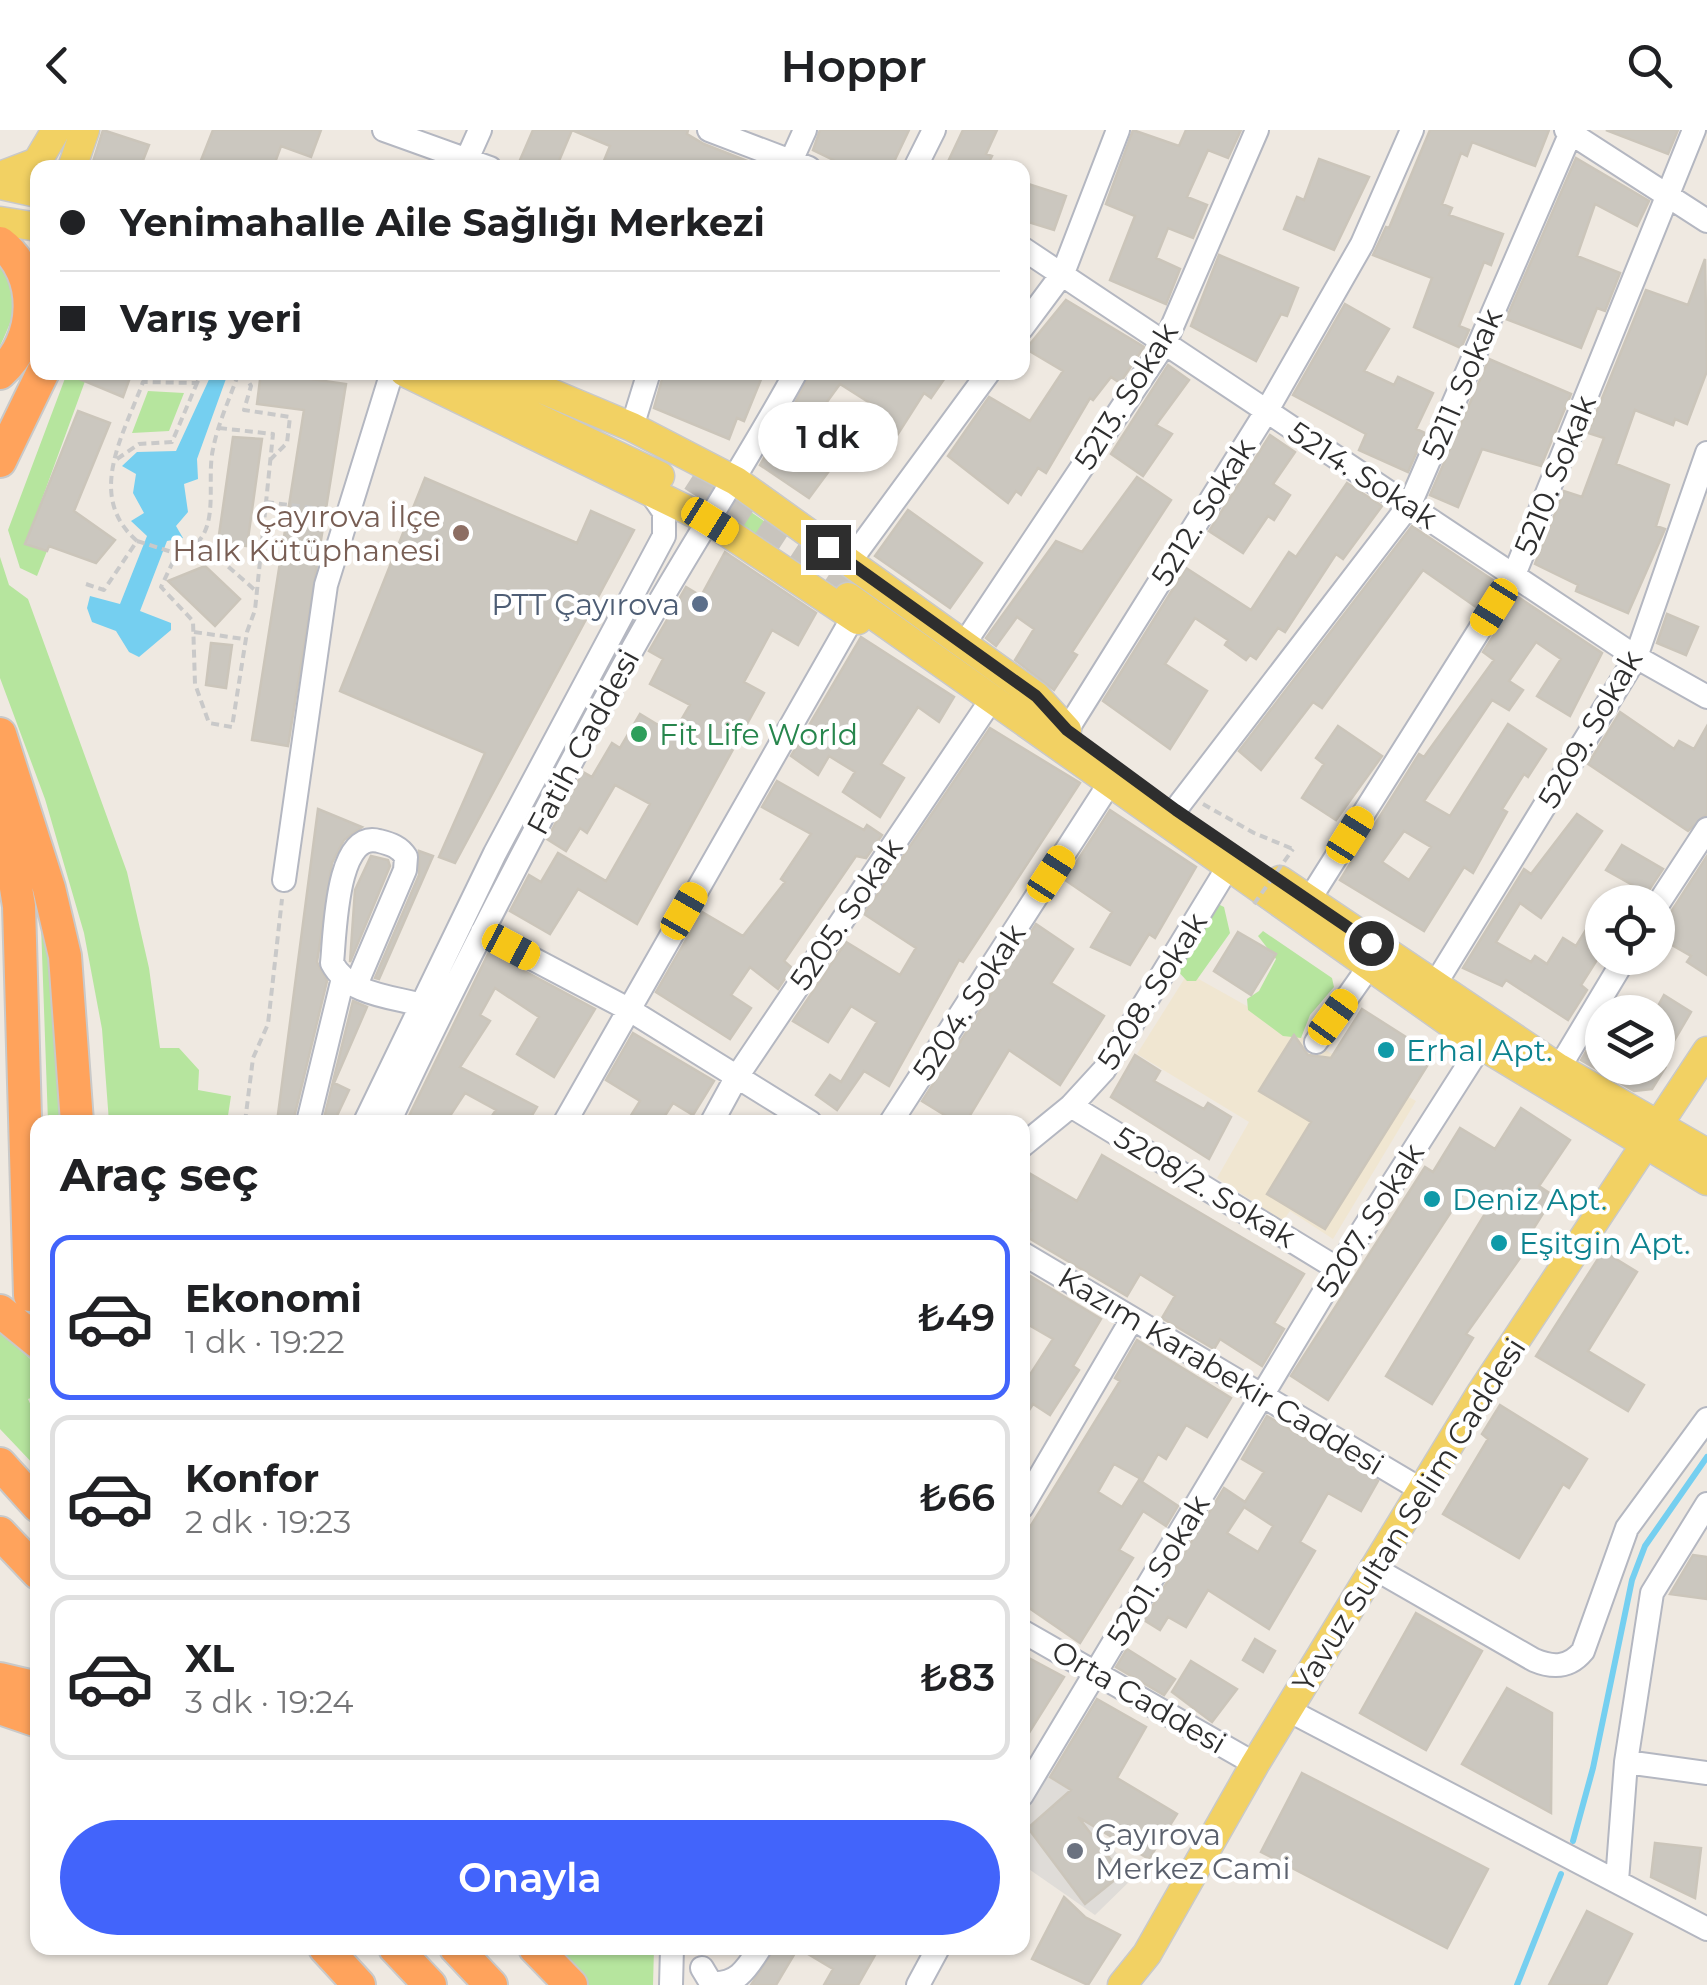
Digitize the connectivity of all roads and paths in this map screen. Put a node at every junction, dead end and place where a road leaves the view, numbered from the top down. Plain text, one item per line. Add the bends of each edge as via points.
1 (384, 130) edge
2 (480, 130) edge
3 (709, 130) edge
4 (805, 130) edge
5 (934, 130) edge
6 (1118, 130) edge
7 (1258, 130) edge
8 (1412, 130) edge
9 (1694, 130) edge
10 (1570, 131) edge
11 (457, 160) edge
12 (465, 160) edge
13 (789, 160) edge
14 (801, 160) edge
15 (919, 160) edge
16 (30, 167) edge
17 (0, 176) edge
18 (0, 184) edge
19 (30, 190) edge
20 (1670, 197) junction
21 (0, 221) edge
22 (1707, 221) edge
23 (30, 226) edge
24 (0, 243) edge
25 (1030, 253) edge
26 (1062, 273) junction
27 (1030, 317) edge
28 (1165, 343) junction
29 (0, 373) edge
30 (37, 380) edge
31 (198, 380) edge
32 (238, 380) edge
33 (247, 380) edge
34 (390, 380) edge
35 (419, 380) edge
36 (458, 380) edge
37 (485, 380) edge
38 (525, 380) edge
39 (647, 380) edge
40 (792, 380) edge
41 (984, 380) edge
42 (142, 382) joint
43 (197, 383) junction
44 (1266, 412) junction
45 (632, 427) junction
46 (219, 428) junction
47 (1707, 453) edge
48 (270, 460) junction
49 (0, 461) edge
50 (113, 465) junction
51 (736, 482) junction
52 (648, 490) junction
53 (266, 502) junction
54 (1410, 504) junction
55 (324, 509) dead end
56 (710, 521) junction
57 (137, 541) junction
58 (199, 541) junction
59 (177, 553) junction
60 (1514, 575) junction
61 (845, 576) junction
62 (86, 584) dead end
63 (256, 592) junction
64 (194, 632) junction
65 (246, 639) junction
66 (964, 644) junction
67 (1636, 657) junction
68 (1707, 698) edge
69 (984, 709) junction
70 (1067, 730) junction
71 (0, 734) edge
72 (1100, 773) junction
73 (0, 792) edge
74 (1181, 802) junction
75 (1707, 829) edge
76 (1228, 867) junction
77 (284, 880) joint
78 (1670, 885) edge
79 (1309, 900) junction
80 (1254, 904) dead end
81 (482, 932) junction
82 (1368, 968) junction
83 (1615, 975) edge
84 (357, 985) junction
85 (1434, 986) junction
86 (628, 1008) junction
87 (426, 1019) junction
88 (1316, 1042) dead end
89 (1481, 1045) junction
90 (1707, 1051) edge
91 (1559, 1068) junction
92 (736, 1078) junction
93 (1071, 1106) junction
94 (77, 1115) edge
95 (245, 1115) edge
96 (311, 1115) edge
97 (369, 1115) edge
98 (392, 1115) edge
99 (568, 1115) edge
100 (716, 1115) edge
101 (798, 1115) edge
102 (895, 1115) edge
103 (1652, 1136) junction
104 (1030, 1139) edge
105 (1707, 1153) edge
106 (1707, 1181) edge
107 (1030, 1258) edge
108 (1338, 1269) junction
109 (30, 1295) dead end
110 (0, 1311) edge
111 (1132, 1319) junction
112 (30, 1335) edge
113 (1262, 1396) junction
114 (1707, 1418) edge
115 (1420, 1489) junction
116 (1030, 1494) edge
117 (1707, 1504) edge
118 (0, 1533) edge
119 (30, 1564) edge
120 (1372, 1567) junction
121 (1030, 1635) edge
122 (1097, 1672) junction
123 (0, 1679) edge
124 (30, 1686) edge
125 (0, 1708) edge
126 (1288, 1710) junction
127 (30, 1719) edge
128 (1626, 1762) junction
129 (1255, 1764) junction
130 (1707, 1773) edge
131 (1030, 1783) edge
132 (1617, 1881) junction
133 (1707, 1928) edge
134 (331, 1955) edge
135 (400, 1955) edge
136 (463, 1955) edge
137 (527, 1955) edge
138 (542, 1955) edge
139 (672, 1955) edge
140 (755, 1955) edge
141 (934, 1955) edge
142 (702, 1967) edge
143 (737, 1980) edge
144 (357, 1983) edge
145 (430, 1985) edge
146 (492, 1985) edge
147 (550, 1985) edge
148 (571, 1985) edge
149 (671, 1985) edge
150 (918, 1985) edge
151 (1122, 1985) edge

1 - 11 street
2 - 12 street
3 - 13 street
4 - 14 street
5 - 15 street
6 - 26 street
7 - 28 street, 5213. Sokak
8 - 44 street, 5212. Sokak via 1362,244
9 - 20 street, 5210. Sokak
10 - 20 street
10 - 54 street, 5211. Sokak
16 - 17 main road
18 - 19 main road
20 - 22 street
20 - 60 street, 5210. Sokak
21 - 23 main road
24 - 29 highway via 23,269 30,293 22,342
25 - 26 street, 5214. Sokak
26 - 27 street
26 - 28 street, 5214. Sokak
28 - 44 street, 5214. Sokak
28 - 66 street, 5213. Sokak
30 - 49 highway
31 - 43 path
32 - 46 path
33 - 48 path via 244,410 290,417 287,443
34 - 77 street via 326,585
35 - 52 main road
36 - 37 main road via 688,484
38 - 45 main road
39 - 45 street
40 - 51 street, Fatih Caddesi
41 - 61 street
42 - 43 path
42 - 50 path
43 - 50 path via 172,442 131,447
44 - 54 street, 5214. Sokak
44 - 70 street, 5212. Sokak
45 - 51 main road
46 - 48 path via 274,434
46 - 58 path via 210,465 210,516
47 - 67 street, 5209. Sokak
48 - 53 path
50 - 57 path via 110,501
51 - 56 street, Fatih Caddesi
51 - 61 main road
52 - 56 main road
52 - 87 street via 664,512 664,536 495,853
53 - 55 path
53 - 63 path
54 - 60 street, 5214. Sokak
54 - 74 street, 5211. Sokak
56 - 61 main road via 792,573
56 - 81 street, Fatih Caddesi via 625,662
57 - 59 path
57 - 62 path via 104,590
58 - 59 path
58 - 63 path
59 - 64 path via 160,586 193,620
60 - 67 street, 5214. Sokak
60 - 79 street, 5210. Sokak
61 - 66 main road
61 - 69 main road
61 - 70 main road
61 - 72 main road
61 - 86 street
63 - 65 path
64 - 65 path
64 - 65 path via 195,684 209,722 232,727
66 - 70 main road via 1036,696
67 - 68 street, 5214. Sokak
67 - 85 street, 5209. Sokak
69 - 72 main road
69 - 92 street, 5205. Sokak
70 - 74 main road
71 - 94 highway via 65,956
72 - 76 main road
72 - 102 street, 5204. Sokak
73 - 109 highway via 19,906
74 - 79 main road
74 - 80 path, bridge via 1292,849
75 - 78 street
76 - 82 main road
76 - 93 street, 5208. Sokak via 1128,1037
77 - 95 path via 268,1024 253,1058
79 - 85 main road
81 - 86 street
81 - 87 street, Fatih Caddesi
82 - 88 street
82 - 89 main road
83 - 91 street
84 - 84 street via 402,882 406,857 400,848 372,839 356,844 345,864 332,964
84 - 87 street
84 - 96 street
85 - 91 main road
86 - 92 street
86 - 99 street
87 - 97 street
87 - 98 street, Fatih Caddesi
89 - 103 main road
89 - 108 street, 5207. Sokak
90 - 103 main road, Yavuz Sultan Selim Caddesi
91 - 103 main road
92 - 100 street, 5205. Sokak
92 - 101 street
93 - 104 street, 5208. Sokak
93 - 108 street, 5208/2. Sokak
103 - 105 main road
103 - 106 main road
103 - 115 main road, Yavuz Sultan Selim Caddesi
107 - 111 street, Kazım Karabekir Caddesi
108 - 113 street, 5207. Sokak
110 - 112 highway
111 - 113 street, Kazım Karabekir Caddesi
111 - 116 street
113 - 115 street, Kazım Karabekir Caddesi
113 - 122 street, 5201. Sokak
114 - 120 street via 1627,1528 1574,1661 1553,1666 1534,1660
115 - 120 main road, Yavuz Sultan Selim Caddesi
117 - 128 street via 1652,1592
118 - 119 highway
120 - 126 main road, Yavuz Sultan Selim Caddesi
121 - 122 street, Orta Caddesi
122 - 129 street, Orta Caddesi
122 - 131 street, 5201. Sokak
123 - 124 highway
125 - 127 highway
126 - 129 main road, Yavuz Sultan Selim Caddesi
126 - 132 street
128 - 130 street
128 - 132 street
129 - 151 main road, Yavuz Sultan Selim Caddesi via 1147,1954
132 - 133 street
134 - 144 highway
135 - 145 highway
136 - 146 highway
137 - 147 highway
138 - 148 highway
139 - 149 street
140 - 143 street
141 - 150 street
142 - 143 street via 715,1984

